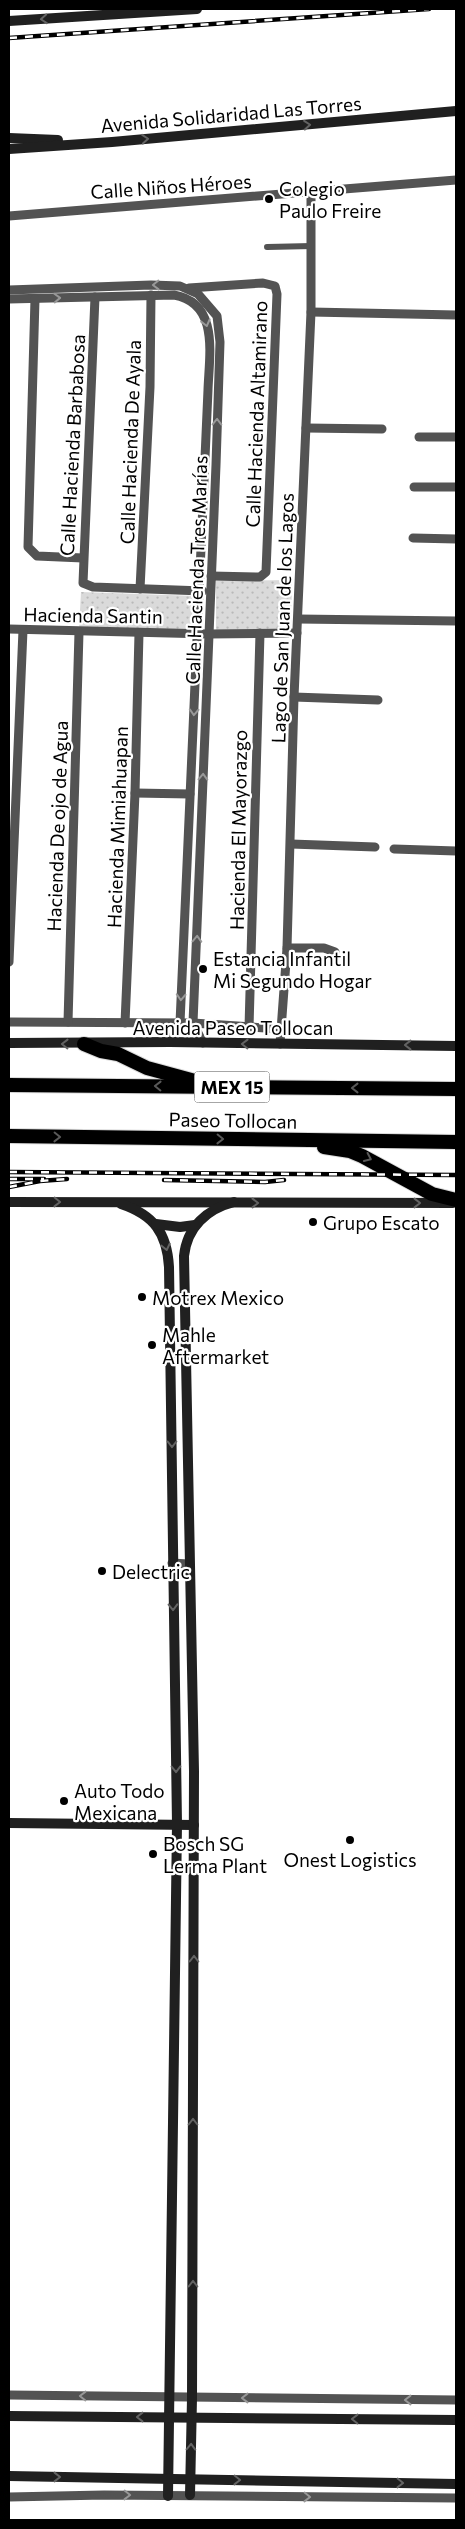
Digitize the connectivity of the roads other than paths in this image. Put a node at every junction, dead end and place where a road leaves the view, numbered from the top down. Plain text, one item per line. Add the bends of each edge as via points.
1 (197, 9) edge
2 (9, 21) edge
3 (456, 111) edge
4 (9, 138) edge
5 (112, 142) junction
6 (9, 149) edge
7 (456, 180) edge
8 (311, 192) junction
9 (9, 216) edge
10 (312, 246) junction
11 (268, 247) dead end
12 (126, 286) junction
13 (189, 288) junction
14 (9, 290) edge
15 (126, 296) junction
16 (151, 296) junction
17 (95, 297) junction
18 (9, 299) edge
19 (35, 299) junction
20 (311, 312) junction
21 (456, 315) edge
22 (306, 428) junction
23 (382, 429) dead end
24 (419, 437) dead end
25 (456, 438) edge
26 (414, 487) dead end
27 (456, 487) edge
28 (413, 538) dead end
29 (456, 539) edge
30 (83, 558) junction
31 (212, 576) junction
32 (140, 589) junction
33 (200, 590) junction
34 (211, 591) junction
35 (298, 619) junction
36 (456, 621) edge
37 (9, 629) edge
38 (22, 630) junction
39 (79, 632) junction
40 (139, 633) junction
41 (260, 633) junction
42 (297, 633) junction
43 (197, 634) junction
44 (209, 634) junction
45 (294, 697) junction
46 (378, 700) dead end
47 (193, 734) junction
48 (205, 735) junction
49 (135, 793) junction
50 (190, 794) junction
51 (291, 844) junction
52 (375, 846) dead end
53 (394, 849) dead end
54 (456, 850) edge
55 (187, 880) junction
56 (199, 880) junction
57 (287, 948) junction
58 (335, 952) dead end
59 (9, 962) edge
60 (9, 1022) edge
61 (68, 1022) junction
62 (125, 1022) junction
63 (180, 1023) junction
64 (193, 1023) junction
65 (250, 1028) junction
66 (280, 1029) junction
67 (170, 1042) junction
68 (9, 1043) edge
69 (203, 1043) junction
70 (84, 1044) junction
71 (280, 1044) junction
72 (456, 1046) edge
73 (9, 1085) edge
74 (223, 1087) junction
75 (456, 1089) edge
76 (9, 1136) edge
77 (305, 1139) junction
78 (456, 1142) edge
79 (9, 1202) edge
80 (234, 1202) junction
81 (456, 1202) edge
82 (121, 1204) junction
83 (156, 1224) junction
84 (196, 1226) junction
85 (171, 1338) junction
86 (185, 1338) junction
87 (172, 1412) junction
88 (186, 1412) junction
89 (172, 1563) junction
90 (188, 1564) junction
91 (9, 1823) edge
92 (177, 1824) junction
93 (194, 1825) junction
94 (9, 2395) edge
95 (170, 2397) junction
96 (192, 2398) junction
97 (456, 2400) edge
98 (9, 2416) edge
99 (170, 2417) junction
100 (192, 2417) junction
101 (456, 2420) edge
102 (9, 2476) edge
103 (169, 2478) junction
104 (190, 2479) junction
105 (456, 2484) edge
106 (190, 2495) junction
107 (168, 2496) junction
108 (9, 2497) edge
109 (456, 2498) edge

1 -> 2 main road
5 -> 3 main road, Avenida Solidaridad Las Torres
4 - 5 main road
5 - 6 main road, Avenida Solidaridad Las Torres
7 - 8 street, Calle Niños Héroes
8 - 9 street, Calle Niños Héroes
8 - 10 street, Lago de San Juan de los Lagos
10 - 11 street
10 - 20 street, Lago de San Juan de los Lagos
13 -> 12 street via 165,284
12 - 14 street
12 - 15 street
31 -> 13 street, Calle Hacienda Tres Marías via 219,331 213,309
13 - 31 street, Calle Hacienda Altamirano via 263,282 275,286 277,294 267,570 260,577
15 - 16 street, Calle Hacienda Tres Marías
15 - 17 street, Calle Hacienda Tres Marías
16 - 32 street, Calle Hacienda De Ayala
16 -> 33 street, Calle Hacienda Tres Marías via 174,295 188,300 200,308 208,328 210,347
19 -> 17 street, Calle Hacienda Tres Marías
17 - 30 street, Calle Hacienda Barbabosa
18 - 19 street, Calle Hacienda Tres Marías
19 - 30 street via 27,542 37,556
20 - 21 street
20 - 22 street, Lago de San Juan de los Lagos
22 - 23 street
22 - 35 street, Lago de San Juan de los Lagos
24 - 25 street
26 - 27 street
28 - 29 street
30 - 32 street, Calle Hacienda Barbabosa via 84,585
31 - 34 street, Calle Hacienda Tres Marías
32 - 33 street
33 - 34 street
33 - 43 street, Calle Hacienda Tres Marías
34 - 44 street, Calle Hacienda Tres Marías
35 - 36 street
35 - 42 street, Lago de San Juan de los Lagos
37 - 38 street, Hacienda Santin
38 - 39 street, Hacienda Santin
38 - 59 street
39 - 40 street, Hacienda Santin
39 - 61 street, Hacienda De ojo de Agua
40 - 43 street, Hacienda Santin
40 - 49 street, Hacienda Mimiahuapan
41 - 42 street, Hacienda Santin
41 - 44 street, Hacienda Santin
41 - 65 street, Hacienda El Mayorazgo
42 - 45 street, Lago de San Juan de los Lagos
43 - 44 street, Hacienda Santin
43 -> 47 street, Calle Hacienda Tres Marías
44 - 48 street, Calle Hacienda Tres Marías
45 - 46 street
45 - 51 street, Lago de San Juan de los Lagos
47 - 48 street
47 - 50 street, Calle Hacienda Tres Marías
56 -> 48 street, Calle Hacienda Tres Marías
49 - 50 street
49 - 62 street, Hacienda Mimiahuapan
50 - 55 street, Calle Hacienda Tres Marías
51 - 52 street
51 - 57 street, Lago de San Juan de los Lagos
53 - 54 street
55 - 56 street
55 -> 63 street, Calle Hacienda Tres Marías
64 -> 56 street, Calle Hacienda Tres Marías
57 - 58 street via 324,948
57 - 66 street, Lago de San Juan de los Lagos
60 - 61 street
61 - 62 street
62 - 63 street
63 - 64 street
63 - 67 street, Calle Hacienda Tres Marías
64 - 65 street
64 - 69 street, Calle Hacienda Tres Marías
65 - 66 street
66 - 71 street, Lago de San Juan de los Lagos
67 - 69 main road, Avenida Paseo Tollocan
67 - 70 main road, Avenida Paseo Tollocan
70 -> 68 main road, Avenida Paseo Tollocan
71 -> 69 main road, Avenida Paseo Tollocan
70 - 74 highway via 129,1058 147,1068
72 -> 71 main road, Avenida Paseo Tollocan
74 -> 73 highway, Paseo Tollocan / MEX 15
75 -> 74 highway, Paseo Tollocan / MEX 15
76 -> 77 highway, Paseo Tollocan
77 - 78 highway, Paseo Tollocan
77 -> 81 highway via 317,1146 362,1156 432,1194
79 -> 82 main road
80 -> 81 main road
80 - 82 main road
80 - 84 main road via 211,1210
82 - 83 main road via 132,1207
83 - 84 main road
83 -> 85 main road via 166,1241 168,1254
84 - 86 main road via 188,1237 184,1256
85 - 86 street
85 - 87 main road
86 - 88 main road
87 - 88 street
87 -> 89 main road
88 - 90 main road
89 - 90 street
89 -> 92 main road
90 - 93 main road
91 - 92 main road
92 - 93 main road
92 - 95 main road
96 -> 93 main road
95 -> 94 street
95 - 96 street
95 - 99 main road
97 -> 96 street
96 - 100 main road
99 -> 98 main road
99 - 100 main road
99 - 103 main road
101 -> 100 main road
104 -> 100 main road
102 -> 103 main road
103 - 104 main road
103 - 107 main road
104 -> 105 main road
104 - 106 main road
106 - 107 street
106 -> 109 street
108 -> 107 street

